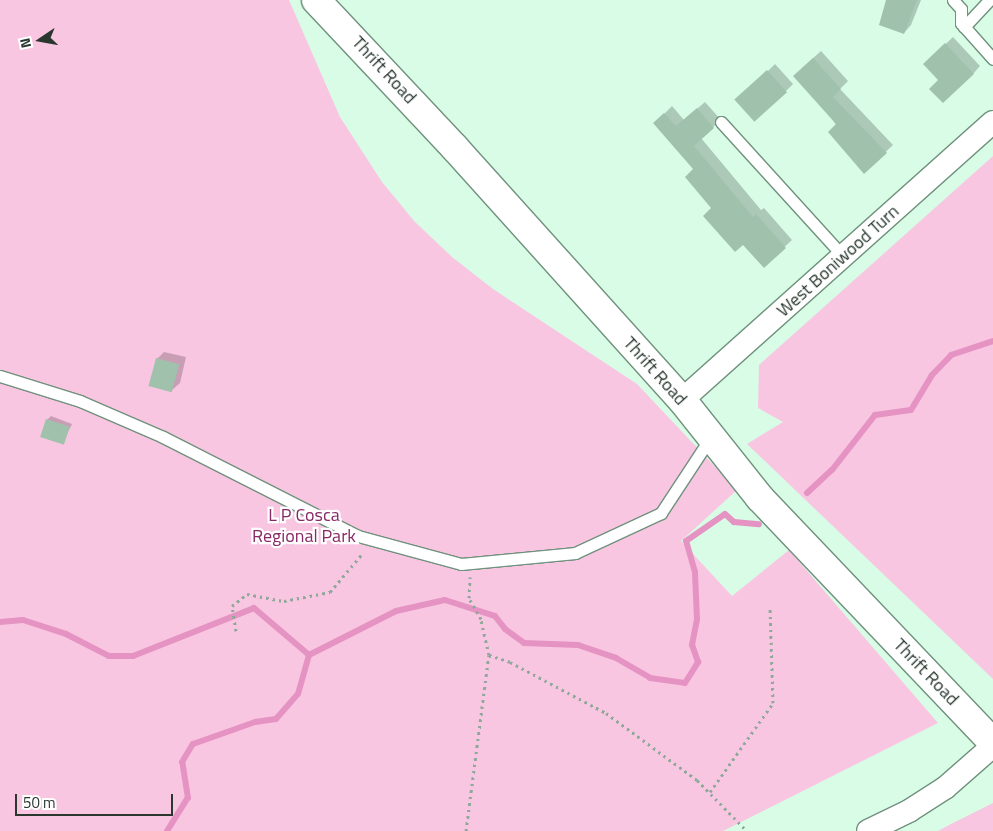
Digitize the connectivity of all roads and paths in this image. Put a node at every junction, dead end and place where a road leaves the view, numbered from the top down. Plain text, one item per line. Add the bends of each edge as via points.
1 (316, 0) edge
2 (953, 0) edge
3 (989, 0) edge
4 (964, 27) junction
5 (993, 59) edge
6 (721, 122) dead end
7 (993, 122) edge
8 (844, 257) junction
9 (0, 376) edge
10 (682, 400) junction
11 (711, 437) junction
12 (372, 539) junction
13 (469, 598) dead end
14 (770, 607) dead end
15 (236, 631) dead end
16 (489, 655) junction
17 (993, 744) edge
18 (710, 792) junction
19 (466, 831) edge
20 (748, 831) edge
21 (868, 831) edge

1 - 10 street, Thrift Road via 417,106
2 - 4 lane via 961,9
3 - 4 lane
4 - 5 lane
6 - 8 lane
7 - 8 street, West Boniwood Turn
8 - 10 street, West Boniwood Turn
9 - 12 lane via 80,401 155,434 358,536
10 - 11 street, Thrift Road
11 - 12 lane via 661,514 575,553 461,564
11 - 17 street, Thrift Road via 760,498
12 - 15 path via 359,560 330,592 284,601 247,594 232,606
13 - 16 path via 481,619
14 - 18 path via 773,703
16 - 18 path via 510,662 606,712
16 - 19 path
17 - 21 street via 945,788 909,811
18 - 20 path

